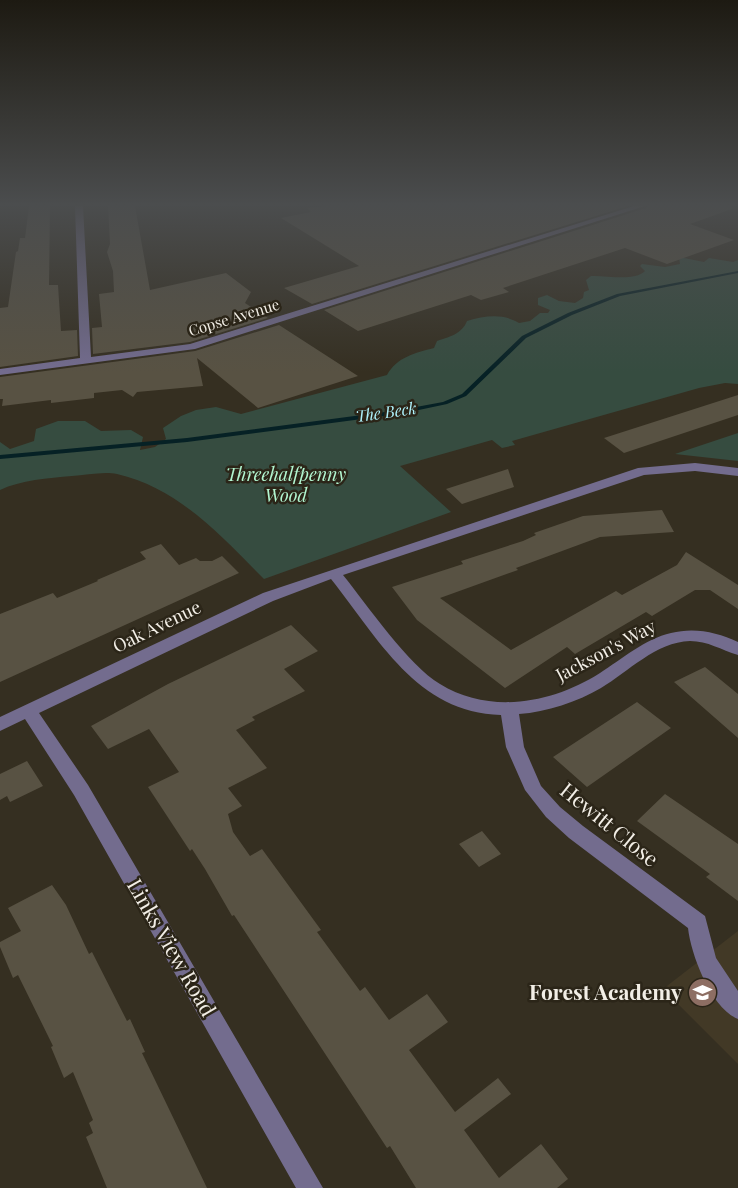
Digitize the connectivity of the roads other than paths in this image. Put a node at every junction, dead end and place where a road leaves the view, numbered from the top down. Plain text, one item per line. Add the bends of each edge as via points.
1 (82, 261) edge
2 (464, 261) edge
3 (86, 361) junction
4 (0, 372) edge
5 (738, 472) edge
6 (334, 573) junction
7 (738, 649) edge
8 (509, 708) junction
9 (28, 710) junction
10 (0, 724) edge
11 (738, 1008) edge
12 (310, 1188) edge

1 - 3 street
2 - 3 street, Copse Avenue via 194,346
3 - 4 street, Copse Avenue
5 - 6 street, Oak Avenue via 695,467 643,471
6 - 8 street, Jackson's Way via 428,686 474,707
6 - 9 street, Oak Avenue via 245,607
7 - 8 street, Jackson's Way via 707,637 670,639 570,695
8 - 11 street, Hewitt Close via 515,747 534,790 576,832 698,923 699,944 709,969
9 - 10 street, Oak Avenue
9 - 12 street, Links View Road via 81,790

